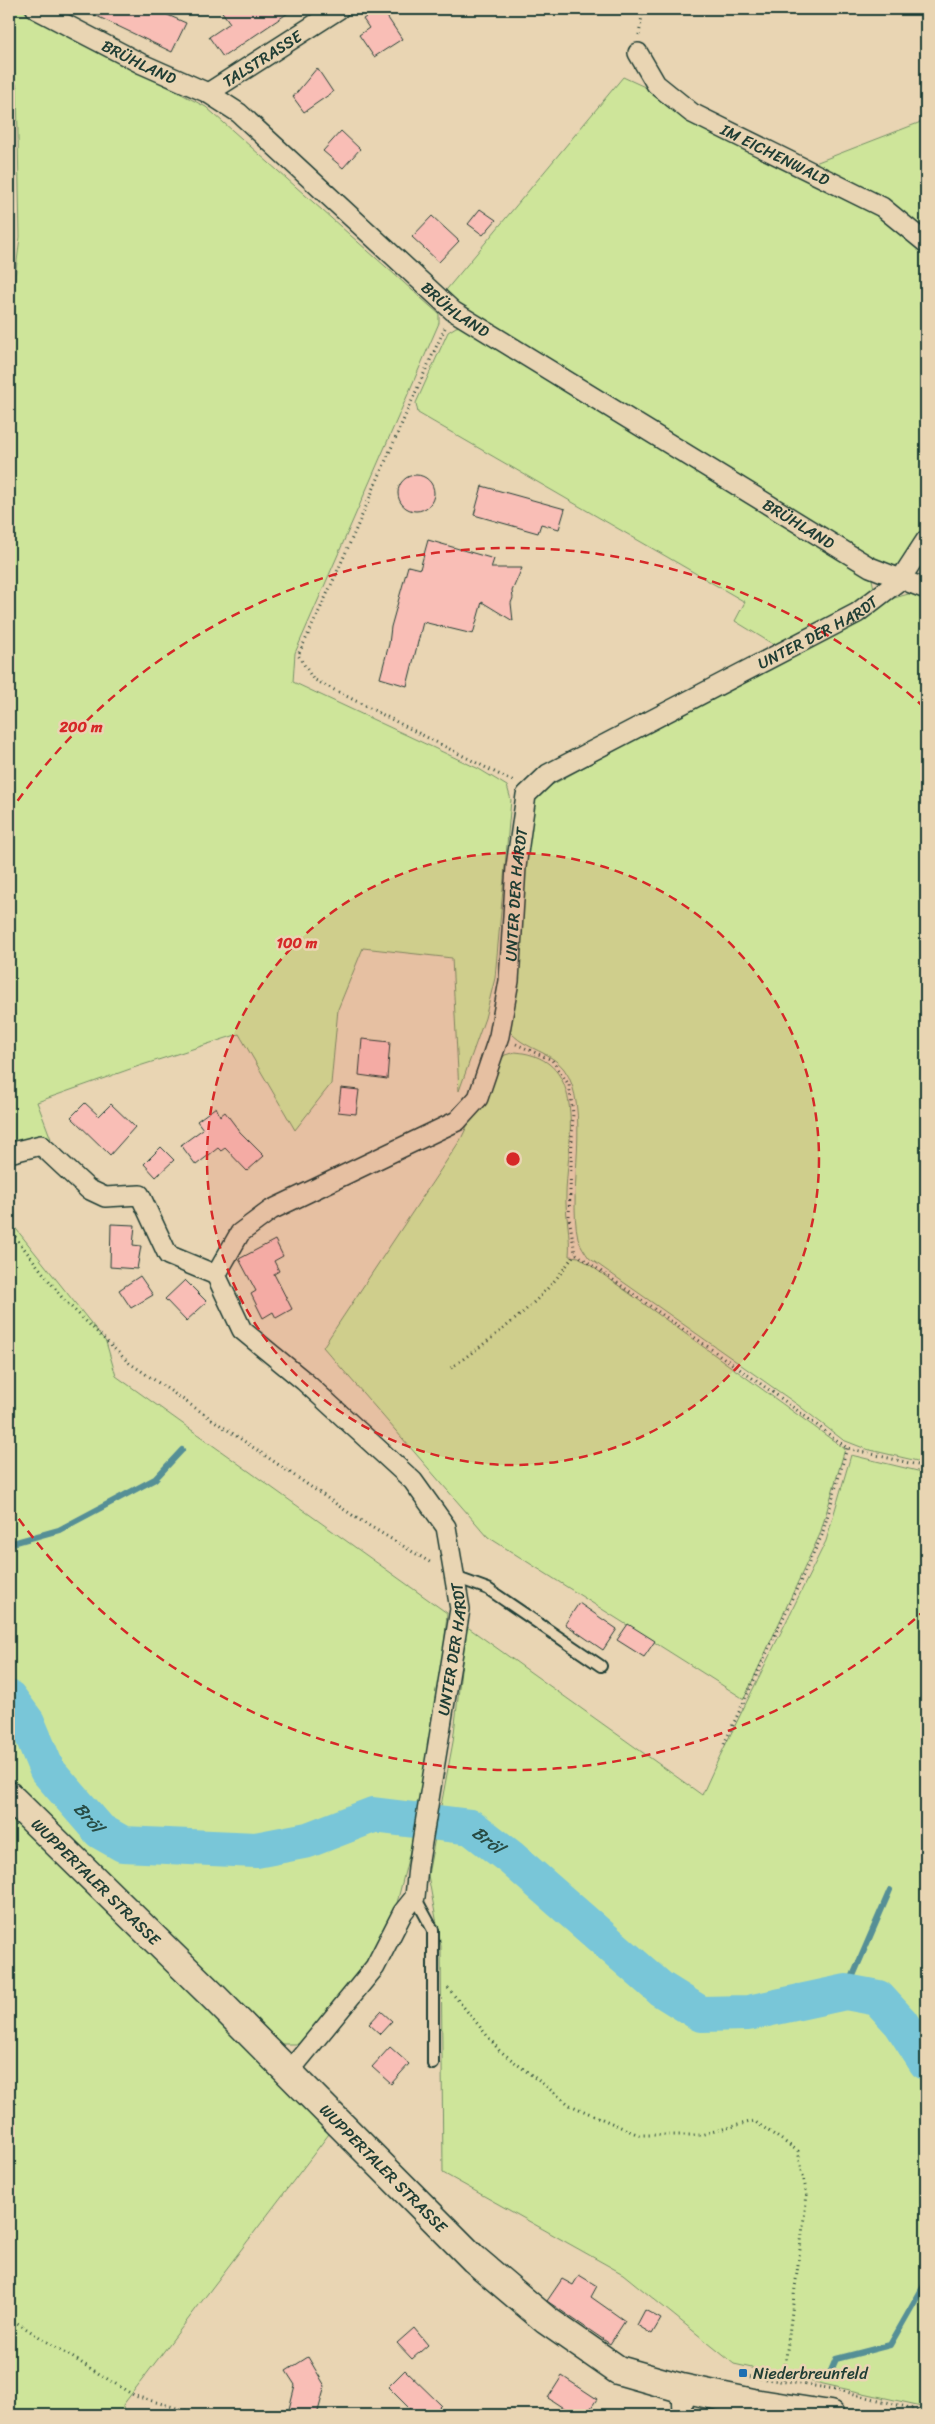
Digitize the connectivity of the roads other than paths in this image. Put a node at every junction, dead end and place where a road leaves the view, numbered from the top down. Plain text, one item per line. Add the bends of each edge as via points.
1 (36, 9) edge
2 (339, 9) edge
3 (638, 53) road end
4 (208, 93) junction
5 (926, 243) edge
6 (926, 540) edge
7 (900, 580) junction
8 (926, 589) edge
9 (9, 1154) edge
10 (216, 1275) junction
11 (454, 1577) junction
12 (601, 1666) dead end
13 (9, 1796) edge
14 (415, 1897) junction
15 (433, 2064) dead end
16 (288, 2072) junction
17 (681, 2388) junction
18 (682, 2415) edge
19 (830, 2415) edge

1 - 4 street, BRÜHLAND via 142,64
2 - 4 street, TALSTRASSE
3 - 5 street, IM EICHENWALD via 656,84 692,113 882,207
4 - 7 street, BRÜHLAND via 239,113 453,311 870,567
6 - 7 street, UNTER DER HARDT
7 - 8 street, BRÜHLAND
7 - 10 street, UNTER DER HARDT via 857,613 548,774 526,794 516,867 509,981 499,1036 478,1098 457,1121 272,1210 240,1233
9 - 10 street via 41,1144 88,1189 104,1198 140,1195 168,1255
10 - 11 street, UNTER DER HARDT via 242,1330 304,1381 413,1481 446,1527
11 - 12 lane via 488,1589
11 - 14 street, UNTER DER HARDT via 460,1609
13 - 16 main road, WUPPERTALER STRASSE
14 - 15 lane via 433,1930
14 - 16 street via 403,1912 375,1967
16 - 17 main road, WUPPERTALER STRASSE via 474,2259 546,2320 618,2370
17 - 18 street
17 - 19 main road, WUPPERTALER STRASSE

